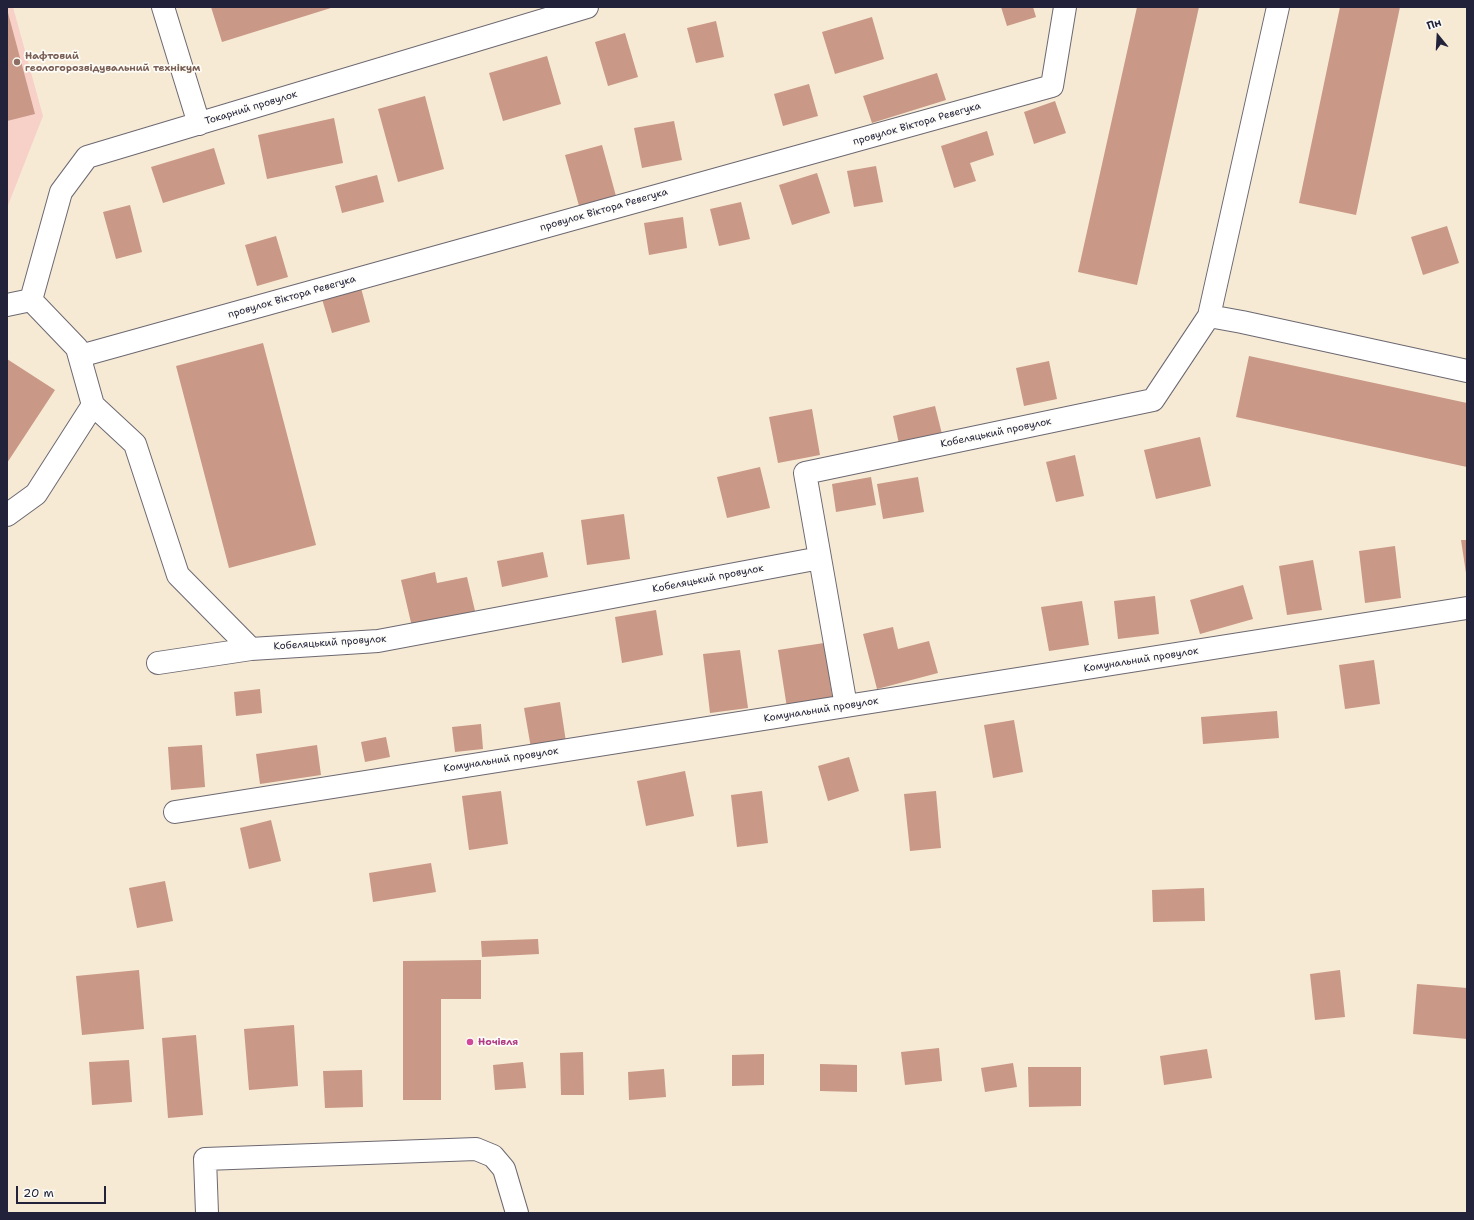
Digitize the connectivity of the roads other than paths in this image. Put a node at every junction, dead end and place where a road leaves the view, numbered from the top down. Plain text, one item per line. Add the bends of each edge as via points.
1 (162, 7) edge
2 (587, 7) edge
3 (1065, 7) edge
4 (1278, 7) edge
5 (199, 124) junction
6 (31, 300) junction
7 (7, 305) edge
8 (1209, 316) junction
9 (80, 356) junction
10 (1467, 371) edge
11 (93, 405) junction
12 (7, 515) edge
13 (820, 558) junction
14 (1467, 608) edge
15 (251, 648) junction
16 (158, 663) dead end
17 (846, 706) junction
18 (175, 812) dead end
19 (207, 1213) edge
20 (517, 1213) edge

1 - 5 street
2 - 5 street, Токарний провулок
3 - 9 street, провулок Віктора Ревегука via 1052,86
4 - 8 street
5 - 6 street, Токарний провулок via 87,157 60,192
6 - 7 street
6 - 9 street via 77,348
8 - 10 street
8 - 13 street, Кобеляцький провулок via 1153,400 805,473
9 - 11 street
11 - 12 street via 36,494
11 - 15 street via 135,444 178,575
13 - 15 street, Кобеляцький провулок via 378,641
13 - 17 street
14 - 17 street, Комунальний провулок
15 - 16 street, Кобеляцький провулок
17 - 18 street, Комунальний провулок
19 - 20 street via 205,1159 476,1149 493,1156 504,1169

